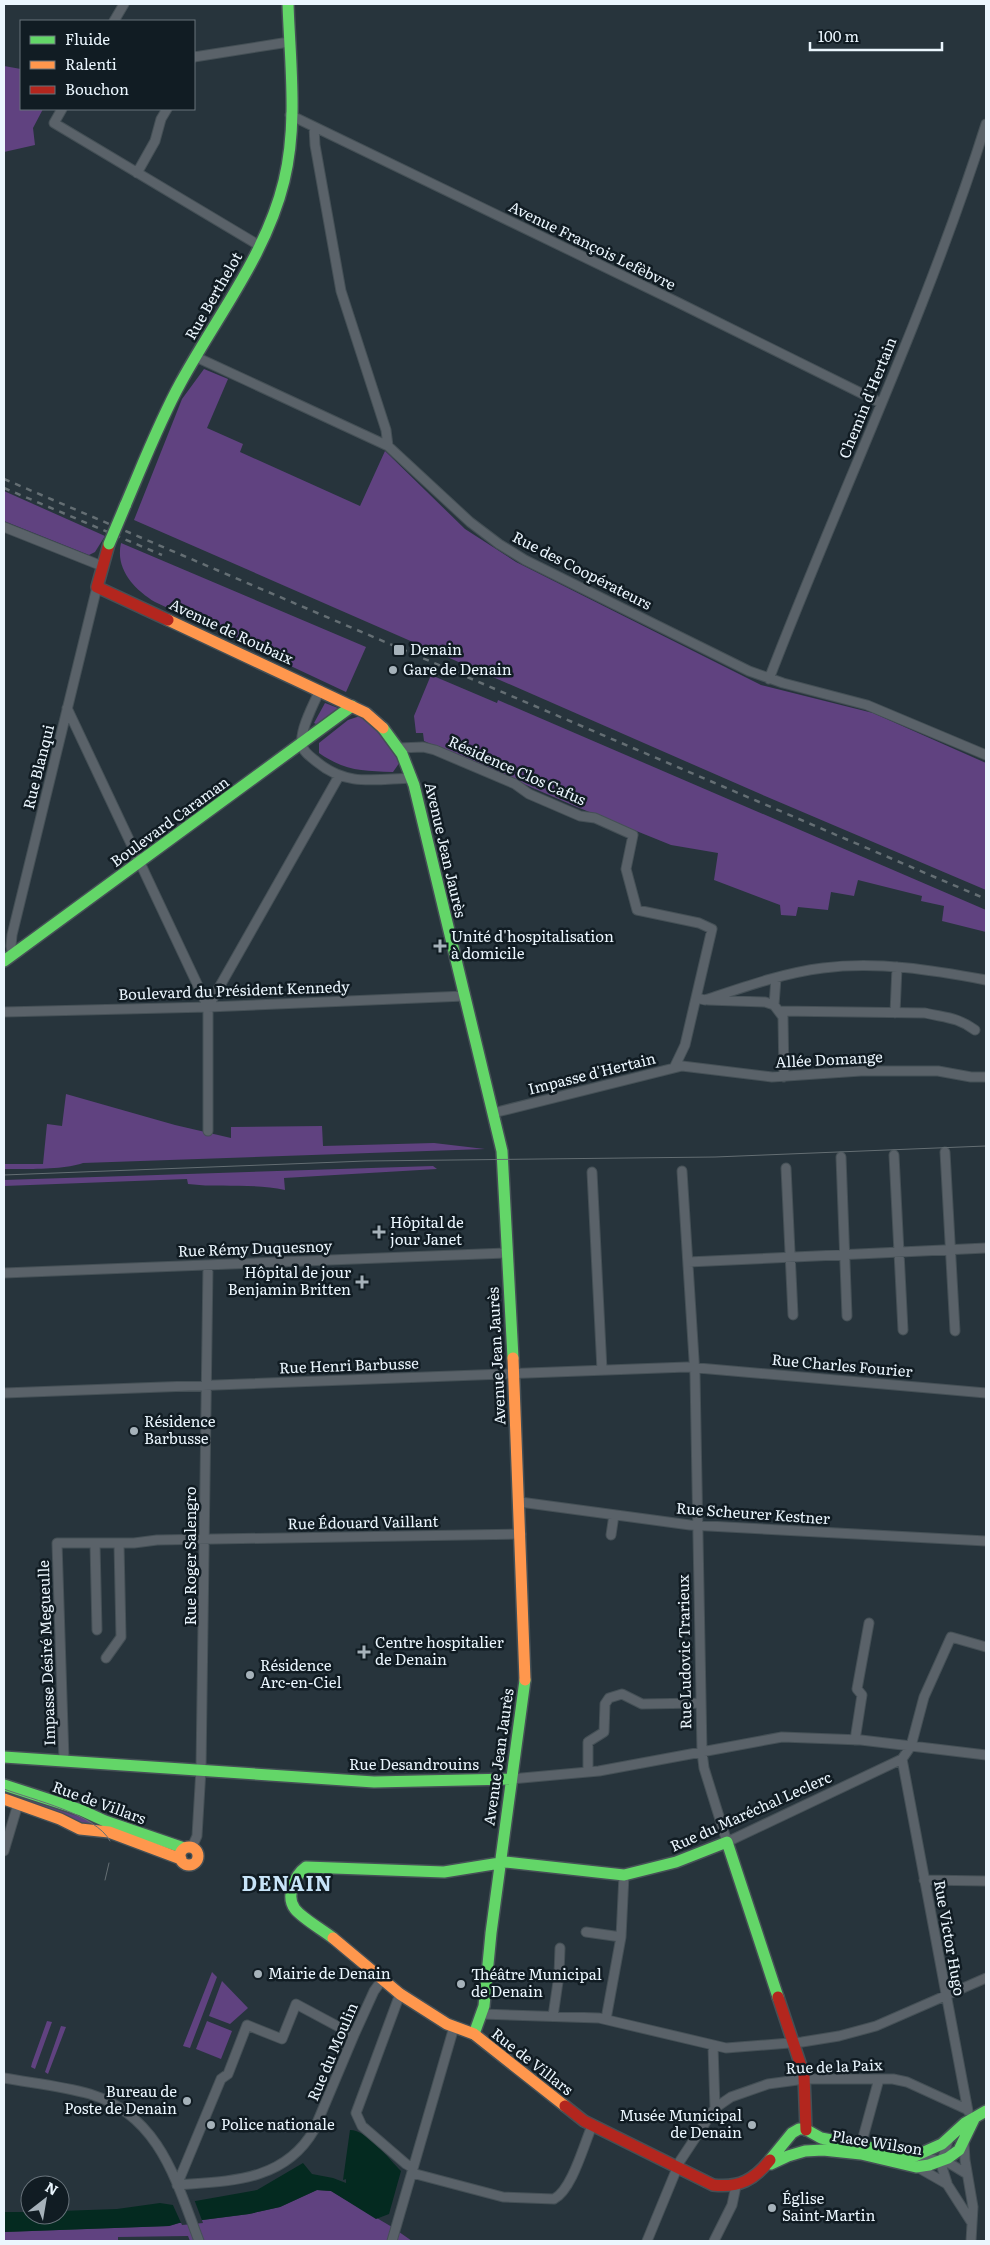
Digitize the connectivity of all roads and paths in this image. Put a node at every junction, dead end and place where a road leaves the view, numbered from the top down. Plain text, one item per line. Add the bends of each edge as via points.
1 (124, 4) edge
2 (288, 4) edge
3 (115, 20) edge
4 (289, 42) junction
5 (195, 57) edge
6 (61, 110) edge
7 (166, 110) edge
8 (290, 116) junction
9 (986, 124) edge
10 (314, 127) junction
11 (137, 173) junction
12 (260, 246) junction
13 (196, 357) junction
14 (881, 403) junction
15 (388, 446) junction
16 (4, 527) edge
17 (102, 566) junction
18 (97, 587) junction
19 (769, 679) junction
20 (320, 690) junction
21 (352, 706) junction
22 (67, 708) junction
23 (302, 745) junction
24 (400, 748) junction
25 (986, 755) edge
26 (339, 776) junction
27 (412, 778) junction
28 (140, 863) junction
29 (712, 929) joint
30 (8, 958) edge
31 (897, 967) junction
32 (776, 978) junction
33 (986, 980) edge
34 (465, 996) junction
35 (700, 999) junction
36 (208, 1007) junction
37 (776, 1008) junction
38 (4, 1012) edge
39 (895, 1013) junction
40 (975, 1030) dead end
41 (674, 1068) junction
42 (784, 1077) junction
43 (986, 1077) edge
44 (493, 1113) junction
45 (208, 1131) dead end
46 (946, 1152) dead end
47 (894, 1155) dead end
48 (841, 1156) dead end
49 (786, 1168) dead end
50 (682, 1171) dead end
51 (592, 1172) dead end
52 (986, 1248) edge
53 (951, 1250) junction
54 (899, 1252) junction
55 (506, 1253) junction
56 (844, 1255) junction
57 (790, 1257) junction
58 (688, 1262) junction
59 (208, 1265) junction
60 (4, 1273) edge
61 (793, 1315) dead end
62 (847, 1316) dead end
63 (903, 1330) dead end
64 (955, 1331) dead end
65 (695, 1367) junction
66 (602, 1370) junction
67 (512, 1374) junction
68 (206, 1386) junction
69 (986, 1393) edge
70 (4, 1394) edge
71 (520, 1502) junction
72 (614, 1514) junction
73 (698, 1526) junction
74 (521, 1534) junction
75 (611, 1535) dead end
76 (205, 1540) junction
77 (986, 1541) edge
78 (95, 1544) junction
79 (119, 1544) junction
80 (869, 1623) dead end
81 (97, 1630) dead end
82 (986, 1647) edge
83 (106, 1658) dead end
84 (701, 1703) junction
85 (854, 1740) junction
86 (911, 1746) junction
87 (702, 1752) junction
88 (986, 1755) edge
89 (4, 1757) edge
90 (902, 1759) junction
91 (64, 1760) junction
92 (202, 1769) junction
93 (588, 1772) junction
94 (511, 1779) junction
95 (4, 1785) edge
96 (4, 1799) edge
97 (18, 1804) junction
98 (726, 1842) junction
99 (188, 1847) junction
100 (4, 1851) edge
101 (181, 1859) junction
102 (500, 1862) junction
103 (624, 1875) junction
104 (924, 1880) junction
105 (986, 1881) edge
106 (300, 1913) joint
107 (586, 1932) dead end
108 (622, 1937) junction
109 (560, 1948) dead end
110 (986, 1978) edge
111 (382, 1980) junction
112 (400, 1994) junction
113 (946, 1997) junction
114 (482, 2014) junction
115 (553, 2016) junction
116 (606, 2019) junction
117 (454, 2027) junction
118 (474, 2034) junction
119 (354, 2036) junction
120 (793, 2043) junction
121 (714, 2046) junction
122 (4, 2078) edge
123 (805, 2079) junction
124 (880, 2079) junction
125 (714, 2108) junction
126 (966, 2109) junction
127 (986, 2112) edge
128 (974, 2119) junction
129 (592, 2126) junction
130 (801, 2132) junction
131 (948, 2141) junction
132 (964, 2143) junction
133 (861, 2145) junction
134 (803, 2151) junction
135 (915, 2161) junction
136 (941, 2161) junction
137 (676, 2168) junction
138 (763, 2169) junction
139 (412, 2171) junction
140 (967, 2174) junction
141 (947, 2184) junction
142 (177, 2185) junction
143 (736, 2186) junction
144 (972, 2224) junction
145 (199, 2241) edge
146 (392, 2241) edge
147 (647, 2241) edge
148 (714, 2241) edge
149 (971, 2241) edge

1 - 3 street
2 - 4 street, Rue Berthelot
4 - 5 street
4 - 8 street, Rue Berthelot
6 - 11 street via 54,123
7 - 11 street via 156,141
8 - 10 street, Avenue François Lefèbvre
8 - 12 street, Rue Berthelot via 284,181
9 - 14 street, Chemin d'Hertain via 952,224
10 - 14 street, Avenue François Lefèbvre
10 - 15 street via 340,284
11 - 12 street
12 - 13 street, Rue Berthelot
13 - 15 street, Rue des Coopérateurs
13 - 17 street, Rue Berthelot, bridge via 173,397
14 - 19 street, Chemin d'Hertain
15 - 19 street, Rue des Coopérateurs via 470,522 508,550
16 - 17 street
17 - 18 street, Rue Berthelot
18 - 20 street, Avenue de Roubaix
18 - 22 street, Rue Blanqui
19 - 25 street, Rue des Coopérateurs via 867,705
20 - 21 street, Avenue de Roubaix
20 - 23 street via 304,727
21 - 23 street, Boulevard Caraman
21 - 24 street, Avenue Jean Jaurès via 377,722
22 - 28 street
22 - 30 street, Rue Blanqui
23 - 26 street via 307,754
23 - 28 street, Boulevard Caraman
24 - 27 street, Avenue Jean Jaurès
24 - 29 street, Résidence Clos Cafus via 435,750 580,816 595,818 633,835 626,869 637,910 699,923
26 - 27 street via 355,780
26 - 36 street
27 - 34 street, Avenue Jean Jaurès
28 - 30 street, Boulevard Caraman
28 - 36 street
29 - 35 street, Impasse d'Hertain
31 - 32 street via 829,967
31 - 33 street
31 - 39 street
32 - 35 street
32 - 37 street
34 - 36 street, Boulevard du Président Kennedy
34 - 44 street, Avenue Jean Jaurès
35 - 37 street via 765,1002
35 - 41 street, Impasse d'Hertain
36 - 38 street, Boulevard du Président Kennedy
36 - 45 street
37 - 39 street
37 - 42 street via 784,1019
39 - 40 street via 955,1018
41 - 42 street, Allée Domange via 682,1066
41 - 44 street, Impasse d'Hertain
42 - 43 street, Allée Domange via 861,1071 938,1071
44 - 55 street, Avenue Jean Jaurès via 502,1156
46 - 53 street
47 - 54 street
48 - 56 street
49 - 57 street
50 - 58 street, Rue Ludovic Trarieux
51 - 66 street
52 - 53 street
53 - 54 street
53 - 64 street
54 - 56 street
54 - 63 street
55 - 59 street, Rue Rémy Duquesnoy
55 - 67 street, Avenue Jean Jaurès
56 - 57 street
56 - 62 street
57 - 58 street
57 - 61 street
58 - 65 street, Rue Ludovic Trarieux
59 - 60 street, Rue Rémy Duquesnoy
59 - 68 street, Rue Roger Salengro
65 - 66 street, Rue Henri Barbusse
65 - 69 street, Rue Charles Fourier
65 - 73 street, Rue Ludovic Trarieux
66 - 67 street, Rue Henri Barbusse
67 - 68 street, Rue Henri Barbusse
67 - 71 street, Avenue Jean Jaurès
68 - 70 street, Rue Henri Barbusse
68 - 76 street, Rue Roger Salengro
71 - 72 street, Rue Scheurer Kestner
71 - 74 street, Avenue Jean Jaurès
72 - 73 street, Rue Scheurer Kestner
72 - 75 street
73 - 77 street, Rue Scheurer Kestner
73 - 84 street, Rue Ludovic Trarieux
74 - 76 street, Rue Édouard Vaillant
74 - 94 street, Avenue Jean Jaurès via 525,1672
76 - 79 street, Impasse Désiré Megueulle
76 - 92 street, Rue Roger Salengro
78 - 79 street, Impasse Désiré Megueulle
78 - 81 street
78 - 91 street, Impasse Désiré Megueulle via 56,1543
79 - 83 street via 121,1637
80 - 85 street via 857,1689 862,1696
82 - 86 street via 951,1637 926,1692
84 - 87 street, Rue Ludovic Trarieux
84 - 93 street via 642,1704 622,1694 609,1698 605,1704 604,1732 590,1739 588,1744
85 - 86 street, Rue Desandrouins
85 - 87 street, Rue Desandrouins via 782,1738
86 - 88 street
86 - 90 street
87 - 93 street, Rue Desandrouins
87 - 98 street, Rue Ludovic Trarieux
89 - 91 street, Rue Desandrouins
90 - 98 street, Rue du Maréchal Leclerc
90 - 104 street, Rue Victor Hugo
91 - 92 street, Rue Desandrouins
92 - 94 street, Rue Desandrouins via 374,1782
92 - 99 street, Rue Roger Salengro via 197,1836
93 - 94 street, Rue Desandrouins
94 - 102 street, Avenue Jean Jaurès
95 - 99 street, Rue de Villars
96 - 97 street, Rue de Villars
97 - 100 street
97 - 101 street, Rue de Villars via 80,1829 109,1832
98 - 103 street, Rue du Maréchal Leclerc via 676,1862
98 - 120 street, Rue Ludovic Trarieux
99 - 101 street via 180,1854
99 - 101 street via 198,1853 195,1862 188,1865
102 - 103 street, Rue du Maréchal Leclerc
102 - 106 street, Rue du Maréchal Leclerc via 444,1872 306,1867 298,1873 294,1883 293,1902
102 - 114 street, Avenue Jean Jaurès
103 - 108 street
104 - 105 street
104 - 113 street, Rue Victor Hugo
106 - 111 street, Rue de Villars
107 - 108 street
108 - 116 street
109 - 115 street
110 - 113 street
111 - 112 street, Rue de Villars
111 - 119 street, Rue du Moulin
112 - 117 street, Rue de Villars
112 - 139 street via 356,2113 362,2126
113 - 120 street via 882,2025
113 - 126 street, Rue Victor Hugo
114 - 115 street
114 - 118 street, Avenue Jean Jaurès
115 - 116 street
116 - 121 street
117 - 118 street, Rue de Villars
117 - 139 street
118 - 129 street, Rue de Villars
119 - 142 street, Rue du Moulin via 308,2140 261,2175
119 - 142 street via 296,2004 282,2039 247,2024 228,2074 221,2079
120 - 121 street
120 - 123 street, Rue Ludovic Trarieux
121 - 125 street
122 - 142 street via 82,2092 117,2106 151,2135
123 - 124 street, Rue de la Paix
123 - 125 street, Rue de la Paix via 756,2087
123 - 130 street, Rue Ludovic Trarieux
124 - 126 street, Rue de la Paix via 907,2082
124 - 133 street
125 - 137 street, Rue de la Paix
126 - 128 street, Rue Victor Hugo
127 - 128 street
128 - 131 street, Place Wilson via 963,2125
128 - 132 street, Place Wilson
129 - 137 street, Rue de Villars
129 - 139 street via 569,2183 554,2199 503,2197
130 - 133 street, Place Wilson
130 - 134 street, Place Wilson via 812,2143
130 - 134 street via 791,2145
130 - 138 street
131 - 135 street, Place Wilson
131 - 136 street
132 - 136 street, Place Wilson via 955,2154
132 - 140 street
133 - 135 street, Place Wilson
134 - 135 street, Place Wilson via 830,2150
134 - 138 street, Place Wilson via 780,2158
135 - 136 street, Place Wilson
135 - 141 street
136 - 140 street, Place Wilson
136 - 141 street
137 - 143 street, Rue de Villars via 713,2185
137 - 147 street, Rue de la Paix
138 - 143 street via 752,2180
139 - 146 street
140 - 144 street
141 - 144 street
142 - 145 street
143 - 148 street via 732,2205
144 - 149 street

